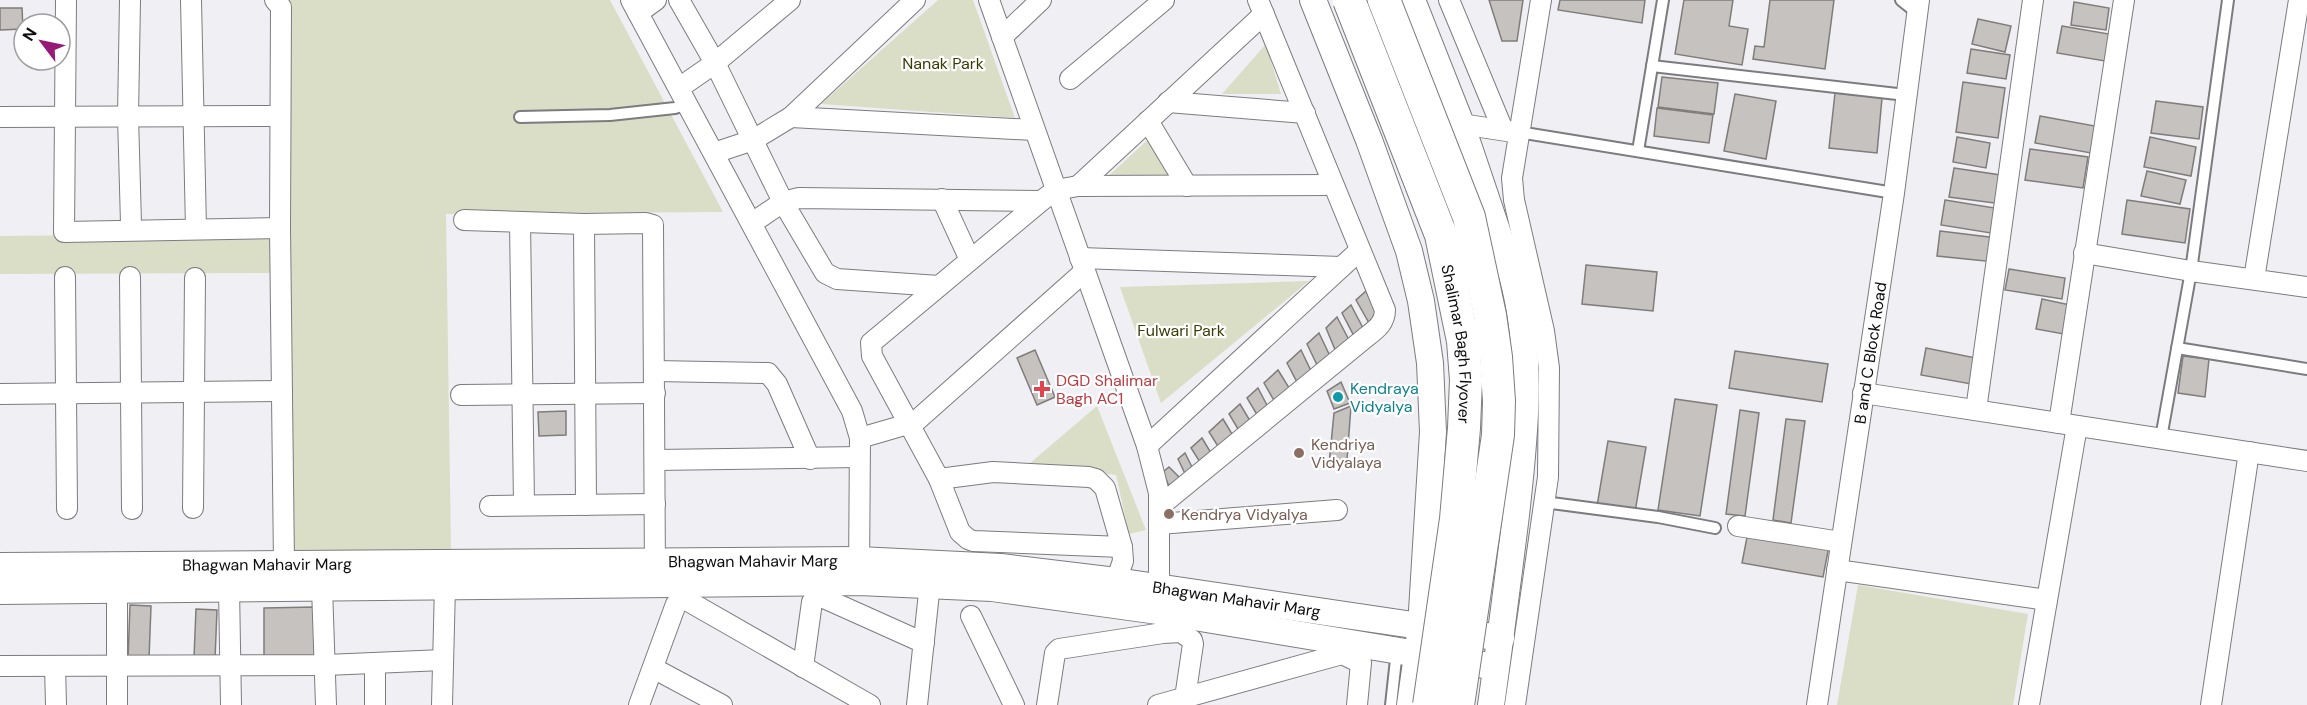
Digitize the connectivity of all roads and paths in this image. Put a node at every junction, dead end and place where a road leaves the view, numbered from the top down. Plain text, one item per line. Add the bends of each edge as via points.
1 (66, 0) edge
2 (130, 0) edge
3 (191, 0) edge
4 (275, 0) edge
5 (656, 0) edge
6 (679, 0) edge
7 (790, 0) edge
8 (915, 0) edge
9 (988, 0) edge
10 (1041, 0) edge
11 (1164, 0) edge
12 (1313, 0) edge
13 (1348, 0) edge
14 (1384, 0) edge
15 (1412, 0) edge
16 (1449, 0) edge
17 (1541, 0) edge
18 (1663, 0) edge
19 (2033, 0) edge
20 (2124, 0) edge
21 (2228, 0) edge
22 (2299, 0) edge
23 (1912, 4) edge
24 (634, 7) edge
25 (1261, 7) edge
26 (1002, 37) junction
27 (715, 63) junction
28 (1652, 66) junction
29 (1070, 79) dead end
30 (1906, 95) junction
31 (683, 96) junction
32 (1168, 102) junction
33 (1305, 112) junction
34 (193, 116) junction
35 (280, 116) junction
36 (0, 117) edge
37 (64, 117) junction
38 (128, 117) junction
39 (520, 117) dead end
40 (791, 117) junction
41 (1148, 121) junction
42 (1461, 124) junction
43 (1034, 129) junction
44 (1511, 131) junction
45 (753, 140) junction
46 (1638, 151) junction
47 (714, 153) junction
48 (1333, 185) junction
49 (1078, 186) junction
50 (1187, 186) junction
51 (1894, 193) junction
52 (1048, 196) junction
53 (942, 199) junction
54 (783, 202) junction
55 (464, 220) dead end
56 (520, 222) junction
57 (752, 223) junction
58 (584, 224) junction
59 (131, 227) junction
60 (280, 228) junction
61 (196, 229) junction
62 (1359, 251) junction
63 (2084, 253) junction
64 (970, 260) junction
65 (1082, 264) junction
66 (1341, 267) junction
67 (2191, 271) junction
68 (65, 277) dead end
69 (130, 277) dead end
70 (195, 278) dead end
71 (2254, 279) junction
72 (939, 286) junction
73 (2307, 287) edge
74 (2177, 348) junction
75 (2307, 369) edge
76 (655, 371) junction
77 (1538, 386) junction
78 (282, 392) junction
79 (193, 393) junction
80 (584, 393) junction
81 (655, 393) junction
82 (1863, 393) junction
83 (0, 394) edge
84 (66, 394) junction
85 (131, 394) junction
86 (522, 394) junction
87 (461, 395) dead end
88 (1976, 410) junction
89 (908, 424) junction
90 (2068, 424) junction
91 (2161, 438) junction
92 (1147, 446) junction
93 (859, 448) junction
94 (2249, 452) junction
95 (810, 459) junction
96 (655, 460) junction
97 (2307, 461) edge
98 (1522, 462) junction
99 (1431, 464) junction
100 (939, 479) junction
101 (1544, 502) junction
102 (524, 504) junction
103 (655, 504) junction
104 (586, 505) junction
105 (490, 506) dead end
106 (193, 508) dead end
107 (67, 509) dead end
108 (132, 509) dead end
109 (1337, 510) dead end
110 (1159, 515) junction
111 (1738, 526) dead end
112 (1715, 528) dead end
113 (1841, 542) junction
114 (1122, 547) junction
115 (284, 564) junction
116 (0, 566) edge
117 (1837, 570) junction
118 (859, 571) junction
119 (655, 573) junction
120 (931, 574) junction
121 (1116, 580) junction
122 (445, 586) junction
123 (322, 587) junction
124 (229, 588) junction
125 (117, 589) junction
126 (0, 591) edge
127 (1159, 598) junction
128 (2047, 600) junction
129 (971, 616) dead end
130 (1421, 627) junction
131 (1501, 638) junction
132 (924, 643) junction
133 (1408, 652) junction
134 (443, 660) junction
135 (375, 663) junction
136 (230, 665) junction
137 (326, 665) junction
138 (0, 666) edge
139 (55, 666) junction
140 (117, 666) junction
141 (803, 667) junction
142 (1496, 667) junction
143 (653, 668) junction
144 (1185, 698) junction
145 (56, 705) edge
146 (117, 705) edge
147 (231, 705) edge
148 (326, 705) edge
149 (375, 705) edge
150 (442, 705) edge
151 (639, 705) edge
152 (722, 705) edge
153 (870, 705) edge
154 (916, 705) edge
155 (1014, 705) edge
156 (1047, 705) edge
157 (1158, 705) edge
158 (1357, 705) edge
159 (1390, 705) edge
160 (1410, 705) edge
161 (1429, 705) edge
162 (1458, 705) edge
163 (1491, 705) edge
164 (1515, 705) edge
165 (1816, 705) edge
166 (2029, 705) edge
167 (2211, 705) edge

1 - 37 street
2 - 38 street
3 - 34 street
4 - 35 street via 281,7
5 - 24 street
6 - 27 street
7 - 27 street
8 - 40 street
9 - 26 street
10 - 26 street
11 - 29 street
12 - 99 street via 1409,251 1430,363
13 - 161 main road, Shalimar Bagh Flyover, bridge via 1441,235 1463,341 1466,380 1456,519
14 - 162 main road, Shalimar Bagh Flyover, bridge via 1469,218 1496,357 1498,435
15 - 42 street
16 - 44 street
17 - 44 street
18 - 28 lane
19 - 88 street
20 - 63 street
21 - 67 lane
22 - 71 street
23 - 30 street, B and C Block Road
24 - 31 street
25 - 32 street
25 - 33 street
26 - 43 street
27 - 31 street
27 - 45 street
28 - 30 lane
28 - 46 lane
30 - 51 street, B and C Block Road
31 - 39 lane via 675,108 610,115
31 - 47 street
32 - 33 street
32 - 41 street
33 - 48 street
34 - 35 street
34 - 38 street
34 - 61 street
35 - 60 street
36 - 37 street
37 - 38 street
37 - 59 street via 64,232
38 - 59 street
40 - 43 street
40 - 45 street
41 - 49 street
41 - 50 street
42 - 44 street
42 - 77 street via 1517,294 1526,360
43 - 52 street
44 - 46 lane
44 - 77 street via 1512,188 1548,350
45 - 47 street
45 - 54 street
46 - 51 lane
47 - 57 street
48 - 50 street
48 - 62 street
49 - 50 street
49 - 52 street
51 - 82 street, B and C Block Road
52 - 53 street
52 - 64 street
52 - 65 street
53 - 54 street via 800,198
53 - 64 street
54 - 57 street
54 - 72 street via 820,266 830,276
55 - 56 street
56 - 58 street
56 - 86 street
57 - 93 street via 852,411
58 - 76 street via 653,225
58 - 80 street
59 - 61 street
60 - 61 street
60 - 78 street
62 - 66 street
62 - 110 street via 1385,310 1382,323
63 - 67 street
63 - 90 street
64 - 72 street
65 - 66 street
65 - 89 street via 921,417
65 - 92 street
66 - 92 street
67 - 71 street
67 - 74 lane
68 - 84 street
69 - 85 street
70 - 79 street
71 - 73 street
72 - 89 street via 871,344 872,357
74 - 75 lane
74 - 91 lane
76 - 81 street
76 - 95 street via 768,373 777,384
77 - 98 street
77 - 101 street via 1549,460
78 - 79 street
78 - 115 street
79 - 85 street
79 - 106 street
80 - 81 street
80 - 86 street
80 - 104 street
81 - 96 street
82 - 88 street
82 - 113 street, B and C Block Road
83 - 84 street
84 - 85 street
84 - 107 street
85 - 108 street
86 - 87 street
86 - 102 street
88 - 90 street
89 - 93 street
89 - 100 street
90 - 91 street
90 - 128 street
91 - 94 street
92 - 110 street via 1159,493
93 - 95 street
93 - 118 street
94 - 97 street
94 - 167 street
95 - 96 street
96 - 103 street
98 - 99 street via 1509,482 1482,497 1453,492
98 - 131 street
99 - 130 street
100 - 114 street via 960,532 968,539
100 - 114 street via 993,472 1096,479 1105,488
101 - 112 lane
101 - 164 street
102 - 104 street
102 - 105 street
103 - 104 street
103 - 119 street
109 - 110 street
110 - 127 street
111 - 113 street
113 - 117 street, B and C Block Road
114 - 121 street
115 - 116 street, Bhagwan Mahavir Marg
115 - 119 street, Bhagwan Mahavir Marg
117 - 128 street
117 - 165 street, B and C Block Road
118 - 119 street, Bhagwan Mahavir Marg
118 - 120 street, Bhagwan Mahavir Marg
119 - 122 street, Bhagwan Mahavir Marg
120 - 121 street, Bhagwan Mahavir Marg via 1001,567
120 - 127 street, Bhagwan Mahavir Marg via 992,588
120 - 132 street
121 - 127 street, Bhagwan Mahavir Marg
122 - 123 street, Bhagwan Mahavir Marg
122 - 134 street
123 - 124 street, Bhagwan Mahavir Marg
123 - 137 street
124 - 125 street, Bhagwan Mahavir Marg
124 - 136 street
125 - 126 street, Bhagwan Mahavir Marg
125 - 140 street
127 - 130 street, Bhagwan Mahavir Marg
127 - 133 street, Bhagwan Mahavir Marg
128 - 166 street
129 - 155 street
130 - 131 street, Bhagwan Mahavir Marg
130 - 133 street
131 - 142 street
132 - 141 street via 817,595 812,602
132 - 154 street
133 - 142 street, Bhagwan Mahavir Marg
133 - 159 lane
133 - 160 street
134 - 135 street
134 - 150 street
135 - 137 street
135 - 149 street
136 - 137 street
136 - 140 street
136 - 147 street
137 - 148 street
138 - 139 street
139 - 140 street
139 - 145 street
140 - 146 street
141 - 143 street via 681,600 676,604
141 - 153 street
142 - 163 street
143 - 151 street
143 - 152 street
144 - 156 street via 1192,639 1181,632 1059,649 1055,653
144 - 157 street
144 - 158 street via 1342,654 1361,663

